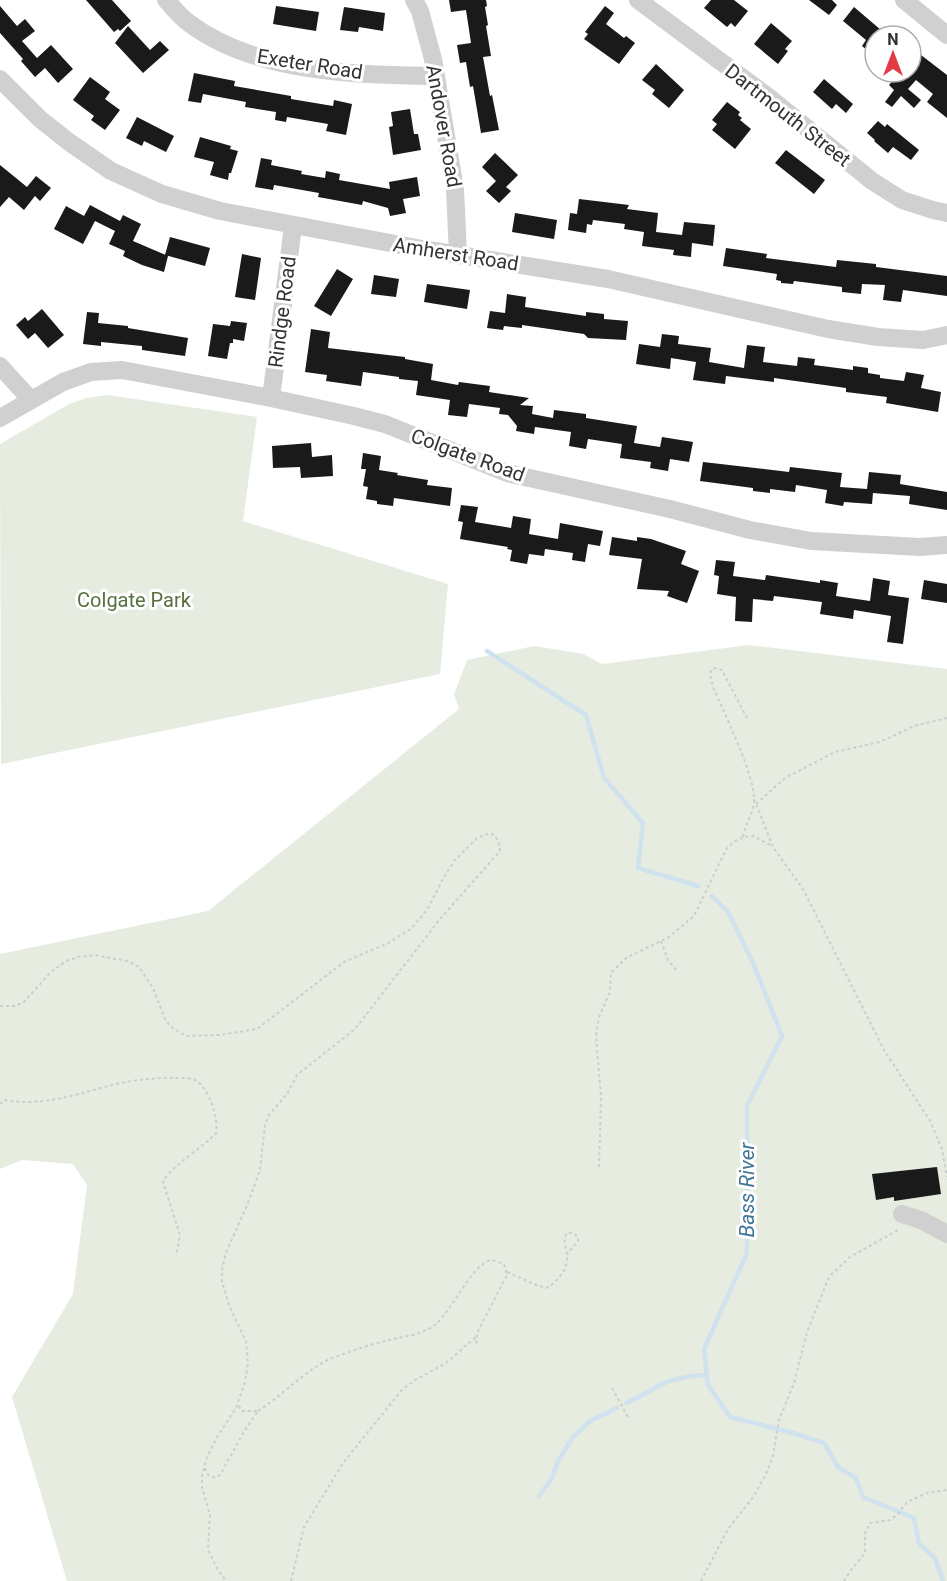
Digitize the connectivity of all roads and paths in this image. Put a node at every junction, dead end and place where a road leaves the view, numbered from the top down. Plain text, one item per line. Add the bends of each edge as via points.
1 (166, 0) edge
2 (414, 0) edge
3 (638, 0) edge
4 (904, 0) edge
5 (947, 35) edge
6 (436, 76) junction
7 (0, 79) edge
8 (947, 213) edge
9 (293, 226) junction
10 (458, 255) junction
11 (947, 335) edge
12 (0, 366) edge
13 (271, 398) junction
14 (31, 400) junction
15 (0, 418) edge
16 (947, 544) edge
17 (747, 718) dead end
18 (947, 718) edge
19 (754, 799) junction
20 (756, 804) junction
21 (743, 837) junction
22 (773, 847) junction
23 (662, 941) junction
24 (678, 972) dead end
25 (0, 1006) edge
26 (0, 1104) edge
27 (599, 1167) dead end
28 (947, 1177) edge
29 (901, 1222) joint
30 (947, 1234) edge
31 (567, 1254) junction
32 (176, 1256) dead end
33 (507, 1272) junction
34 (477, 1336) junction
35 (476, 1347) dead end
36 (612, 1388) dead end
37 (237, 1405) junction
38 (258, 1411) junction
39 (628, 1418) dead end
40 (204, 1465) junction
41 (947, 1490) edge
42 (226, 1581) edge
43 (291, 1581) edge
44 (701, 1581) edge
45 (844, 1581) edge

1 - 6 street, Exeter Road via 187,22 216,40 257,57 362,73
2 - 6 street, Andover Road
3 - 8 street, Dartmouth Street via 771,99 872,181 902,200
4 - 5 street
6 - 10 street, Andover Road via 455,189
7 - 9 street, Amherst Road via 40,119 111,171 220,211
9 - 10 street, Amherst Road
9 - 13 street, Rindge Road
10 - 11 street, Amherst Road via 608,279 828,330 923,340
12 - 14 street
13 - 14 street, Colgate Road via 122,370 91,372 63,381
13 - 16 street, Colgate Road via 385,424 507,473 750,530 811,541 919,547
14 - 15 street, Colgate Road
17 - 19 path via 722,670 712,669 713,687 746,768
18 - 20 path via 914,726 880,742 835,752 785,778
19 - 20 path
19 - 21 path
20 - 22 path
21 - 22 path via 753,836
21 - 23 path via 727,848 694,916
22 - 28 path via 803,889 898,1075 926,1113 942,1149
23 - 24 path via 668,960
23 - 27 path via 626,958 609,977 610,992 596,1036 601,1097
25 - 37 path via 24,1002 66,961 95,955 139,967 153,988 165,1019 186,1036 257,1029 344,962 411,929 427,910 455,860 477,838 490,833 496,836 500,851 440,919 355,1029 297,1075 269,1115 260,1170 222,1270 229,1305 246,1342 247,1374
26 - 32 path via 4,1100 51,1100 146,1079 189,1078 202,1085 216,1117 216,1133 171,1170 164,1182 180,1234
29 - 30 street via 921,1220
29 - 44 path via 850,1257 830,1277 807,1332 767,1472 728,1529
31 - 31 path via 565,1236 573,1233 578,1241
31 - 33 path via 561,1275 546,1287
33 - 34 path
33 - 38 path via 499,1262 485,1263 431,1327 327,1361
34 - 35 path
34 - 43 path via 446,1363 401,1391 343,1463 304,1527
36 - 39 path
37 - 38 path via 243,1410
37 - 40 path
38 - 40 path via 220,1475 211,1477
40 - 42 path via 202,1487 210,1515 208,1550
41 - 45 path via 927,1493 907,1502 890,1520 870,1523 865,1533 865,1553

